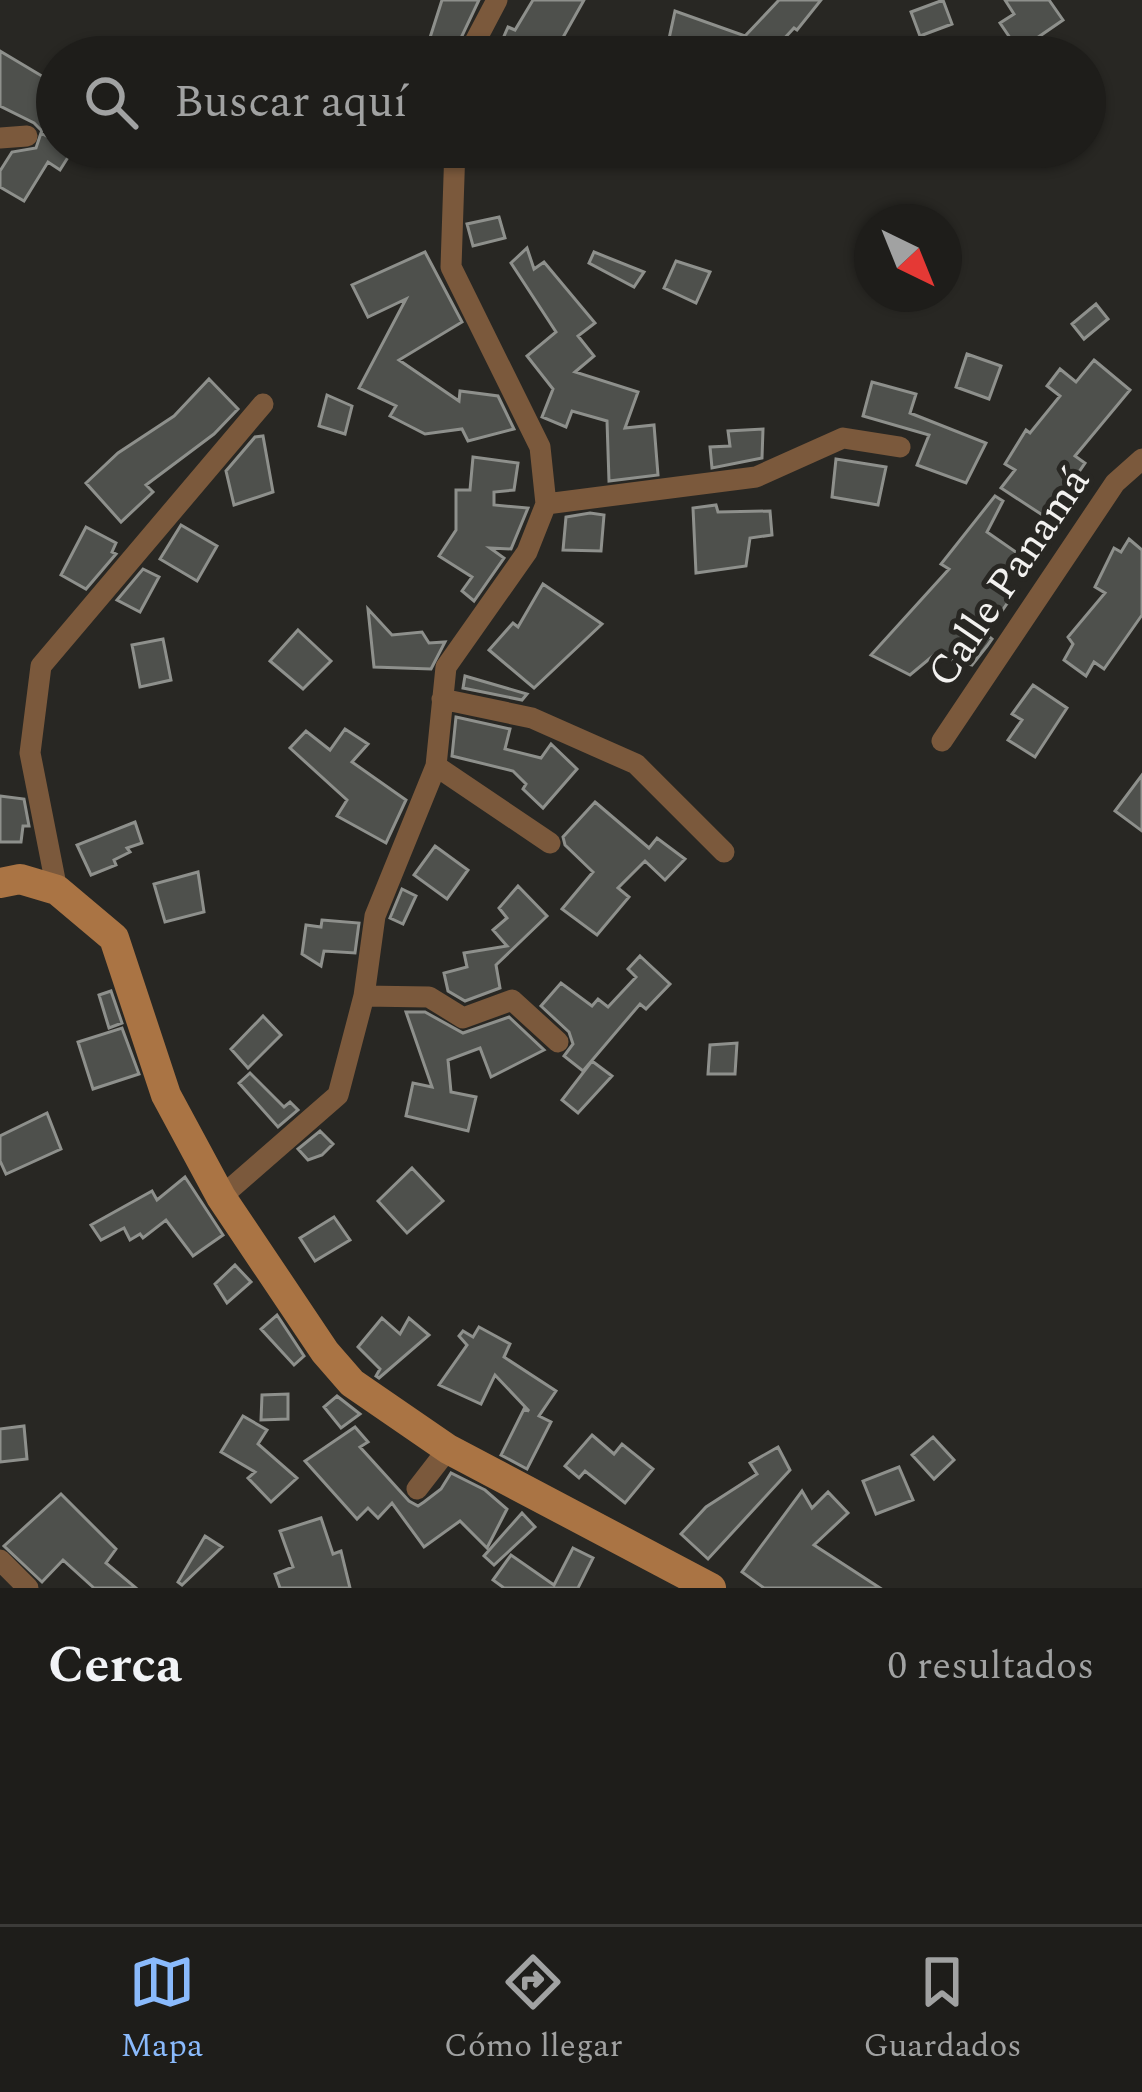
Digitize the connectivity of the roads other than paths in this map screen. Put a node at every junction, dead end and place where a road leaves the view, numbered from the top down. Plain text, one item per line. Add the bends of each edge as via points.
1 (497, 0) edge
2 (478, 36) edge
3 (27, 136) dead end
4 (0, 138) edge
5 (454, 168) edge
6 (263, 404) dead end
7 (900, 447) dead end
8 (1142, 459) edge
9 (546, 504) junction
10 (442, 699) junction
11 (942, 741) dead end
12 (436, 766) junction
13 (550, 843) dead end
14 (724, 852) dead end
15 (0, 884) edge
16 (56, 890) junction
17 (364, 996) junction
18 (558, 1042) dead end
19 (221, 1197) junction
20 (448, 1449) junction
21 (417, 1489) dead end
22 (0, 1559) edge
23 (705, 1587) edge
24 (28, 1588) edge

1 - 2 street
3 - 4 street
5 - 9 street via 451,267 540,447
6 - 16 street via 41,666 30,754
7 - 9 street via 842,438 756,478
8 - 11 street, Calle Panamá via 1115,483
9 - 10 street via 526,552 446,667
10 - 12 street
10 - 14 street via 532,718 636,764
12 - 13 street
12 - 17 street via 375,916
15 - 16 street via 20,879
16 - 19 street via 114,938 166,1096
17 - 18 street via 429,997 463,1018 512,1000
17 - 19 street via 338,1095
19 - 20 street via 352,1384
20 - 21 street
20 - 23 street
22 - 24 street

